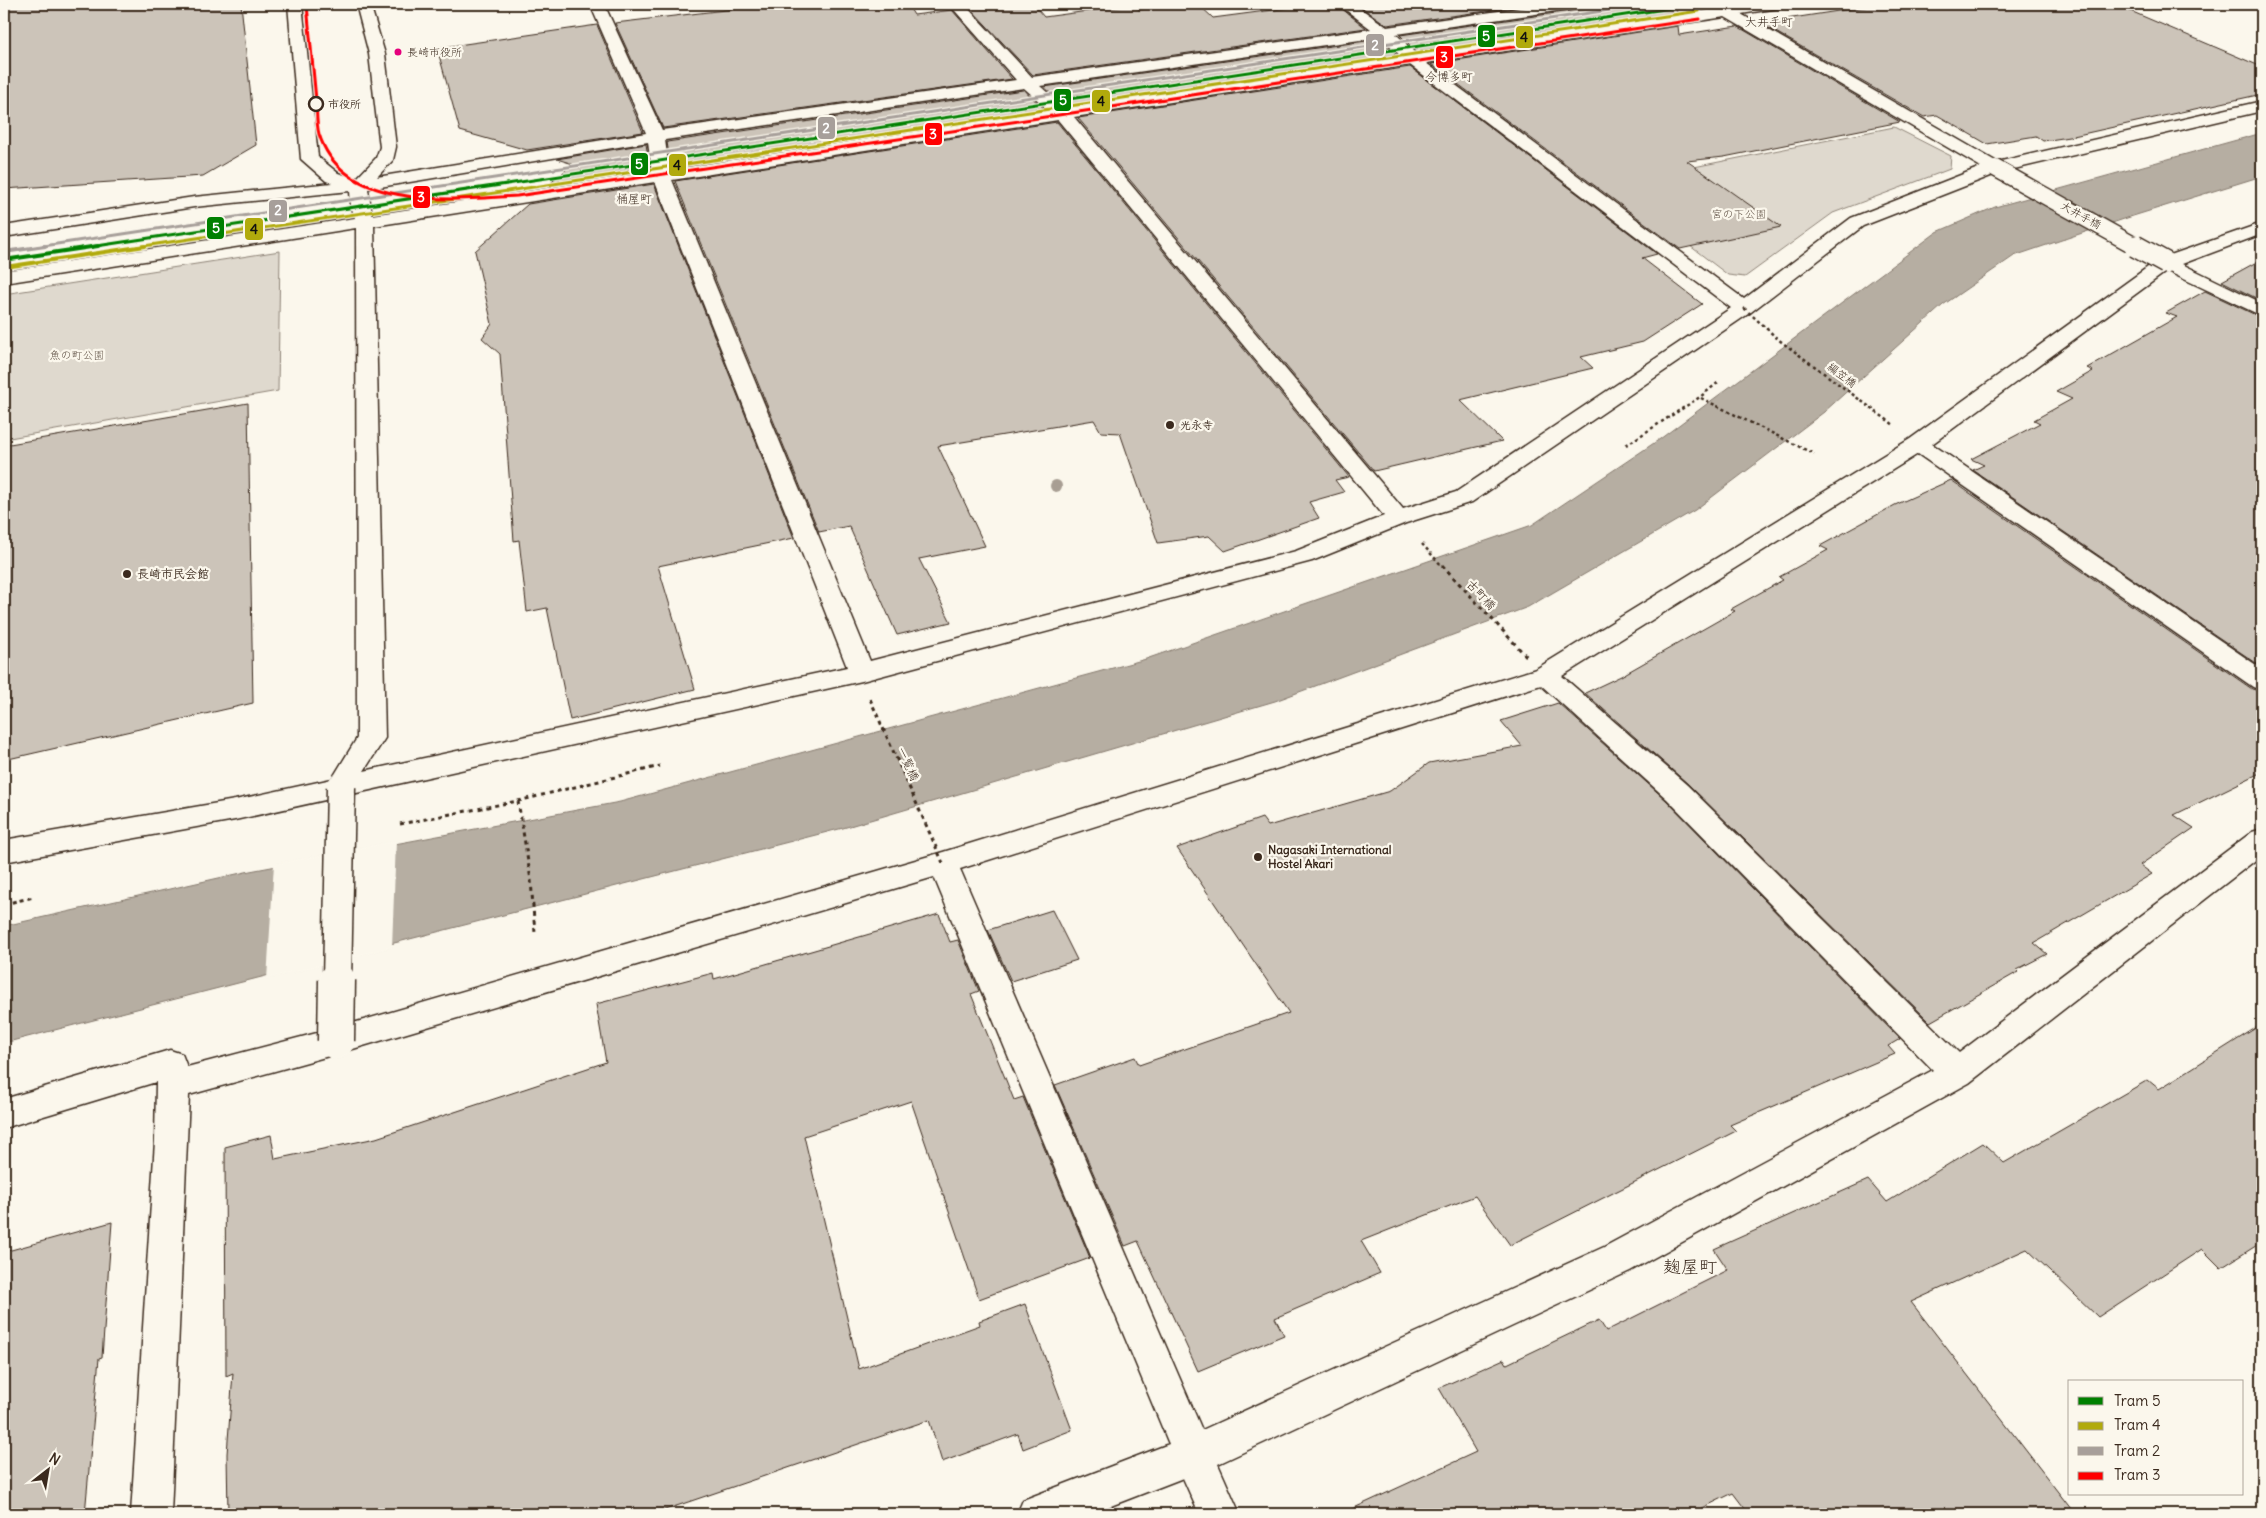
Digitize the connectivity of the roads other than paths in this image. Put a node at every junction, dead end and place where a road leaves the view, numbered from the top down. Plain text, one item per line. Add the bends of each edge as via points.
1 (295, 4) edge
2 (363, 4) edge
3 (597, 4) edge
4 (956, 4) edge
5 (1345, 4) edge
6 (1577, 4) edge
7 (1779, 4) edge
8 (1721, 8) edge
9 (1385, 32) junction
10 (1414, 61) junction
11 (1028, 83) junction
12 (2262, 106) edge
13 (1062, 114) junction
14 (656, 136) junction
15 (1995, 168) junction
16 (661, 175) junction
17 (359, 185) junction
18 (365, 222) junction
19 (2262, 228) edge
20 (4, 232) edge
21 (2166, 262) junction
22 (4, 277) edge
23 (1744, 308) junction
24 (2262, 310) edge
25 (1918, 444) junction
26 (1398, 518) junction
27 (1536, 666) junction
28 (862, 672) junction
29 (2262, 681) edge
30 (341, 787) junction
31 (2262, 840) edge
32 (937, 848) junction
33 (4, 851) edge
34 (336, 1041) junction
35 (1957, 1073) junction
36 (173, 1085) junction
37 (4, 1113) edge
38 (1192, 1455) junction
39 (151, 1514) edge
40 (1038, 1514) edge
41 (1220, 1514) edge

1 - 17 street via 310,159 332,177
2 - 17 street via 377,54 388,147 384,160
3 - 14 street
4 - 11 street
5 - 9 street
6 - 9 street
7 - 8 street
8 - 10 street
8 - 15 street, 大井手橋
9 - 10 street
9 - 11 street
10 - 13 street
10 - 23 street
11 - 13 street
11 - 14 street
12 - 15 street
13 - 16 street
13 - 26 street
14 - 16 street
14 - 17 street
15 - 21 street, 大井手橋, bridge
15 - 23 street via 1857,222
16 - 18 street
16 - 28 street
17 - 18 street
17 - 20 street via 194,202
18 - 22 street
18 - 30 street via 371,738
19 - 21 street
21 - 24 street, 大井手橋
21 - 25 street
23 - 26 street via 1464,497
25 - 27 street
25 - 29 street
26 - 28 street via 1304,556
27 - 32 street
27 - 35 street via 1677,792
28 - 30 street
30 - 33 street via 235,810
30 - 34 street, bridge
31 - 35 street
32 - 34 street
32 - 38 street
34 - 36 street
35 - 38 street via 1617,1259
36 - 37 street via 170,1064
36 - 39 street
38 - 40 street
38 - 41 street

